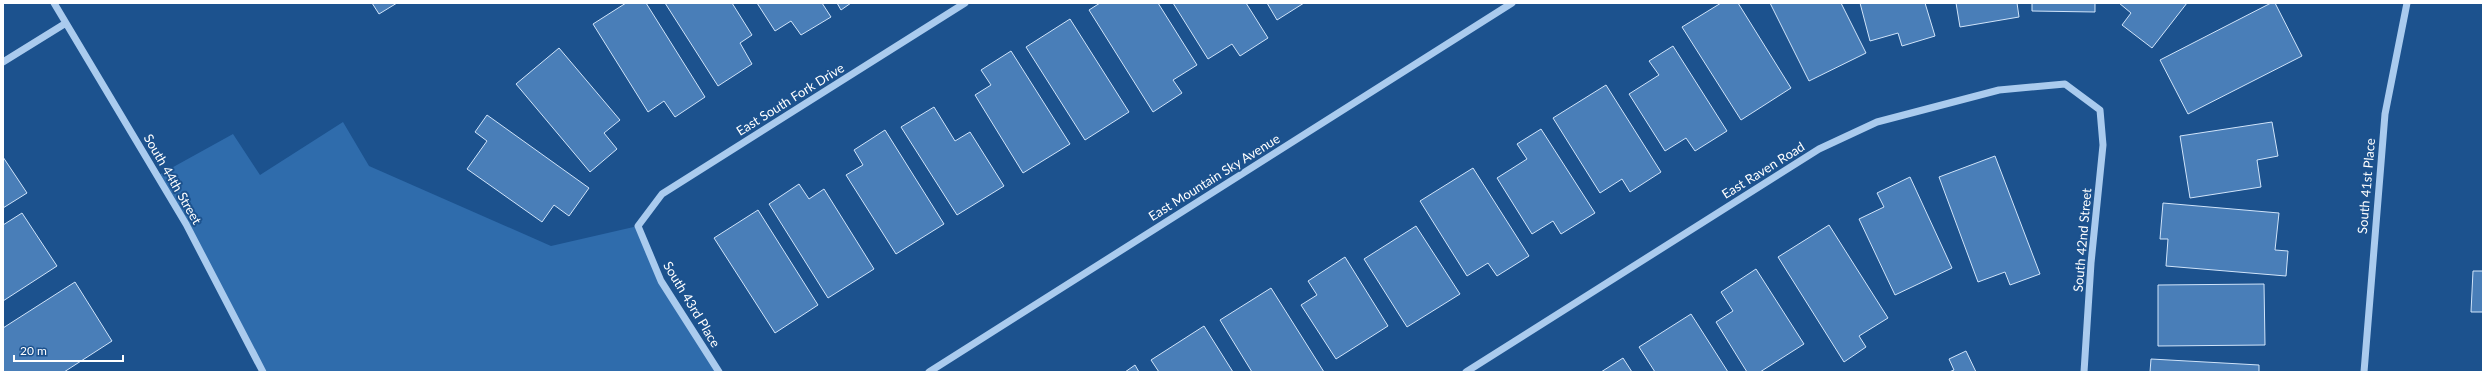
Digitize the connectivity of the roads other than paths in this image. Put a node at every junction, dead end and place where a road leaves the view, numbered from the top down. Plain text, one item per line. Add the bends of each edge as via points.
1 (54, 3) edge
2 (965, 3) edge
3 (1512, 3) edge
4 (2407, 3) edge
5 (66, 23) junction
6 (3, 62) edge
7 (2100, 110) joint
8 (638, 226) joint
9 (263, 372) edge
10 (719, 372) edge
11 (928, 372) edge
12 (1466, 372) edge
13 (2084, 372) edge
14 (2364, 372) edge

1 - 5 street, South 44th Street
2 - 8 street, East South Fork Drive via 662,194
3 - 11 street, East Mountain Sky Avenue
4 - 14 street, South 41st Place via 2385,114
5 - 6 street
5 - 9 street, South 44th Street via 186,224
7 - 12 street, East Raven Road via 2065,84 2000,90 1877,122 1819,149
7 - 13 street, South 42nd Street via 2103,145 2091,263
8 - 10 street, South 43rd Place via 661,281

